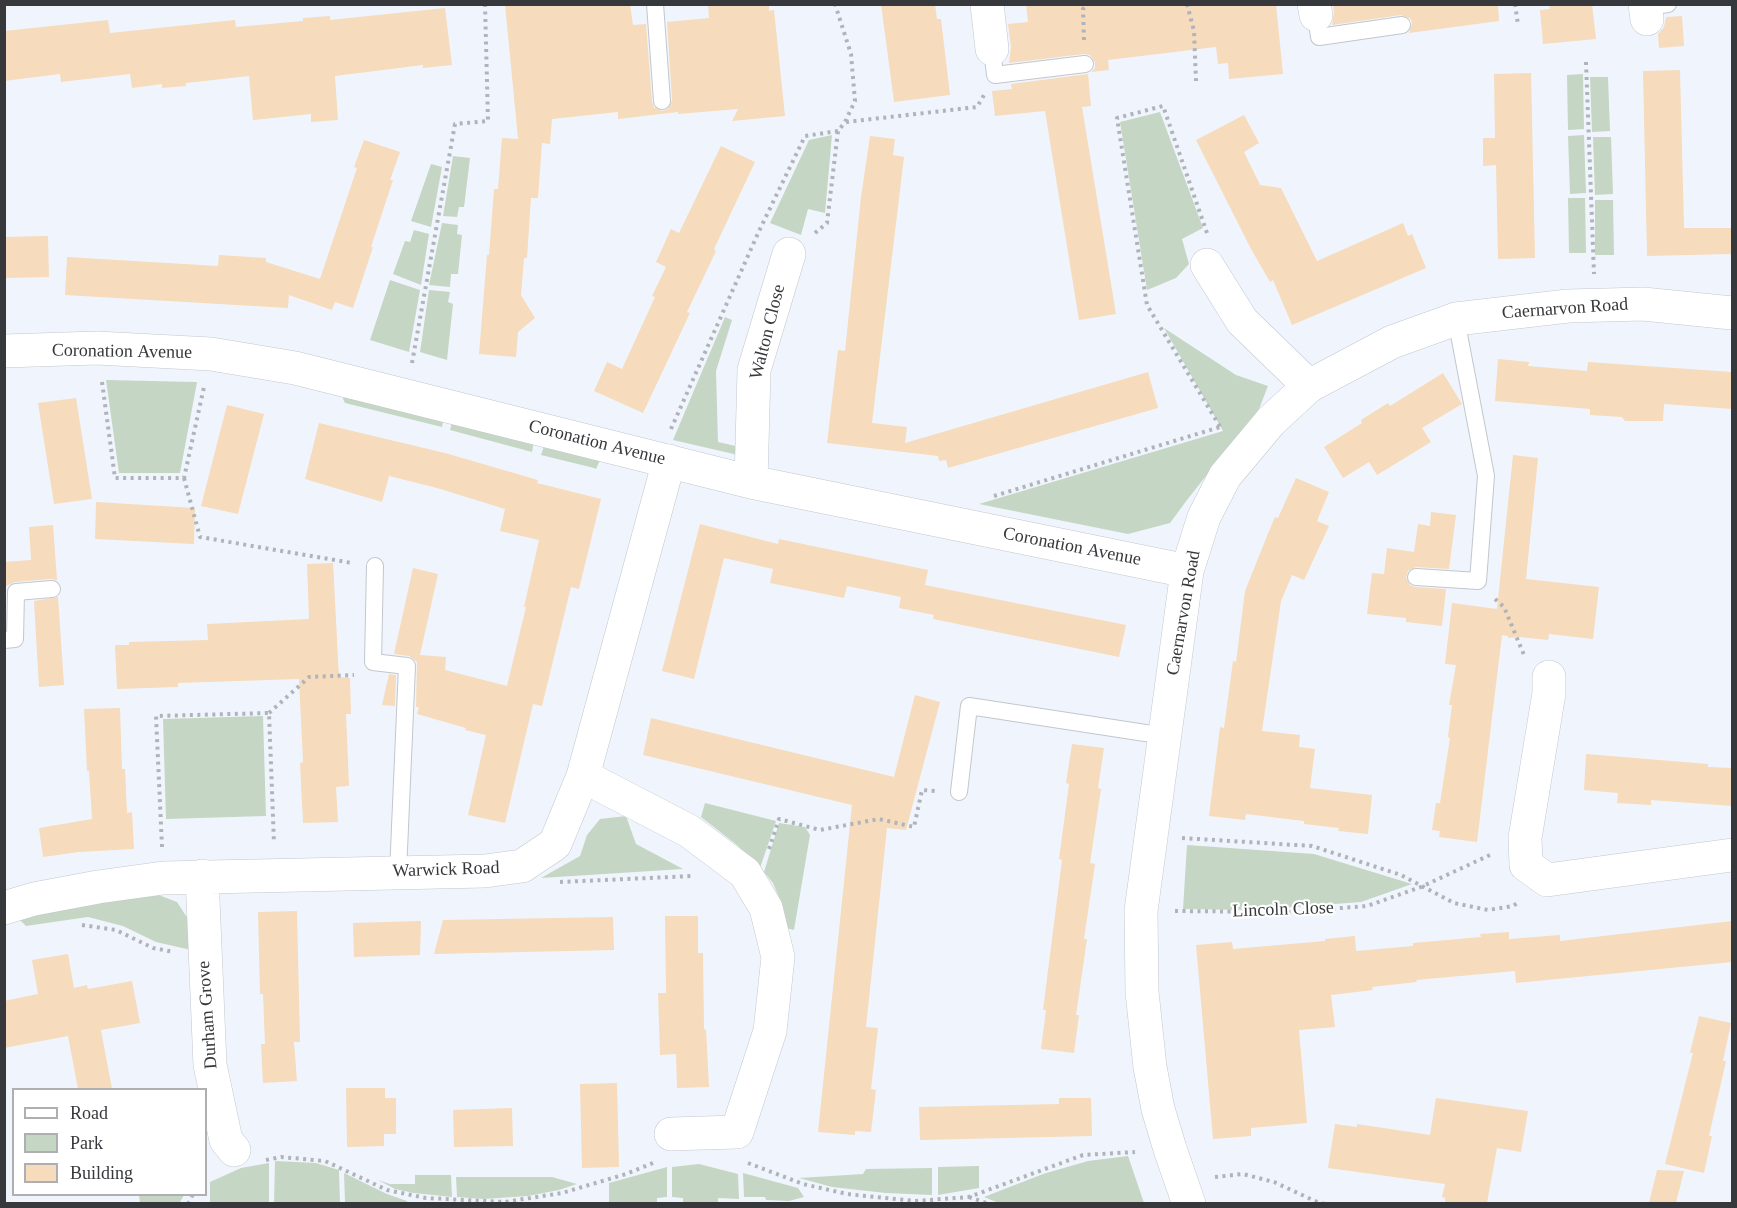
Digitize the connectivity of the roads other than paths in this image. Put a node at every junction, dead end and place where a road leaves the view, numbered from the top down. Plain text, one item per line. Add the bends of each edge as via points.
1 (655, 4) edge
2 (987, 4) edge
3 (1315, 10) edge
4 (1402, 25) dead end
5 (993, 62) joint
6 (1084, 64) road end
7 (662, 101) dead end
8 (789, 254) road end
9 (1206, 265) road end
10 (1732, 313) edge
11 (1456, 319) junction
12 (4, 351) edge
13 (1309, 386) junction
14 (664, 459) junction
15 (751, 482) junction
16 (375, 566) road end
17 (1187, 571) junction
18 (1416, 577) dead end
19 (52, 589) dead end
20 (4, 640) edge
21 (1549, 685) road end
22 (1165, 736) junction
23 (583, 776) junction
24 (958, 792) road end
25 (1732, 855) edge
26 (398, 873) junction
27 (202, 876) junction
28 (4, 908) edge
29 (666, 1146) road end
30 (246, 1156) road end
31 (1185, 1192) edge

1 - 7 lane
2 - 5 street
3 - 4 lane via 1319,37
5 - 6 lane
8 - 15 street, Walton Close via 754,370
9 - 13 street via 1242,321
10 - 11 street, Caernarvon Road via 1643,304 1595,305
11 - 13 street, Caernarvon Road via 1392,342
11 - 18 lane via 1486,476 1478,581
12 - 14 street, Coronation Avenue via 97,348 211,354 295,368
13 - 17 street, Caernarvon Road via 1271,421 1225,476 1204,517
14 - 15 street, Coronation Avenue
14 - 23 street, Warwick Road
15 - 17 street, Coronation Avenue
16 - 26 lane via 373,662 407,666
17 - 22 street, Caernarvon Road
19 - 20 lane via 16,592 15,639
21 - 25 street via 1525,837 1526,865 1547,880
22 - 24 lane via 969,706
22 - 31 street, Caernarvon Road via 1142,911 1142,992 1158,1109
23 - 26 street, Warwick Road via 555,844 522,867
23 - 29 street via 690,831 750,882 766,908 778,957 770,1031 737,1132
26 - 27 street, Warwick Road
27 - 28 street, Warwick Road via 77,891
27 - 30 street, Durham Grove via 210,1065 226,1140

